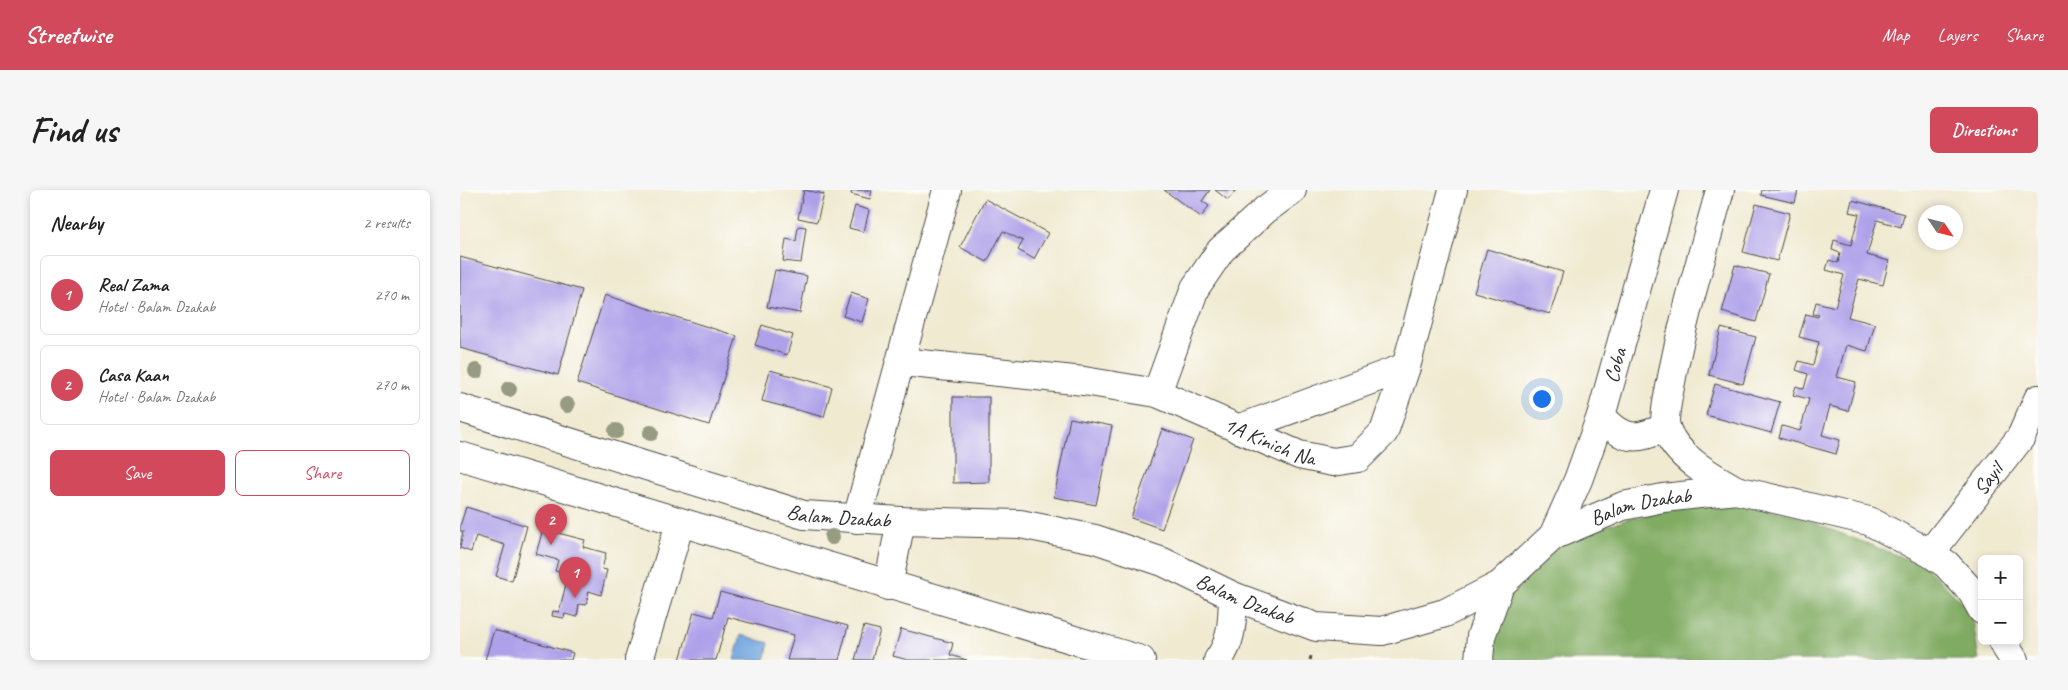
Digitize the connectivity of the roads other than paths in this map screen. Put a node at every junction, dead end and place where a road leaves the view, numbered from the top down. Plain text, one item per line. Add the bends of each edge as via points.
1 (947, 190) edge
2 (1292, 190) edge
3 (1453, 190) edge
4 (1664, 190) edge
5 (1720, 190) edge
6 (902, 362) junction
7 (1406, 367) junction
8 (1156, 393) junction
9 (2038, 400) edge
10 (460, 408) edge
11 (1601, 416) junction
12 (1666, 427) junction
13 (1238, 429) junction
14 (460, 456) edge
15 (1736, 490) junction
16 (857, 519) junction
17 (901, 521) junction
18 (680, 522) junction
19 (1553, 536) junction
20 (1930, 553) junction
21 (1500, 585) junction
22 (888, 586) junction
23 (1232, 596) junction
24 (1978, 604) edge
25 (1990, 645) edge
26 (2005, 645) edge
27 (639, 660) edge
28 (1141, 660) edge
29 (1218, 660) edge
30 (1479, 660) edge
31 (1992, 660) edge
32 (2014, 660) edge

1 - 6 street
2 - 8 street via 1221,250 1195,288
3 - 7 street, 1A Kinich Na
4 - 11 street, Coba
5 - 12 street via 1677,351
6 - 8 street, 1A Kinich Na via 1084,381
6 - 16 street
7 - 13 street
7 - 13 street, 1A Kinich Na via 1384,432 1358,458 1333,462 1299,455
8 - 13 street, 1A Kinich Na
9 - 20 street, Sayil via 2021,437
10 - 16 street, Balam Dzakab via 804,515
11 - 12 street via 1615,431 1629,437 1646,436
11 - 19 street, Coba
12 - 15 street via 1677,446 1703,471
14 - 18 street
15 - 19 street, Balam Dzakab via 1623,506
15 - 20 street, Balam Dzakab via 1869,521
16 - 17 street, Balam Dzakab
17 - 22 street
17 - 23 street, Balam Dzakab via 1020,524 1096,539 1163,562
18 - 22 street
18 - 27 street
19 - 21 street, Balam Dzakab
20 - 24 street, Balam Dzakab via 1946,564
21 - 23 street, Balam Dzakab via 1444,614 1382,630 1316,627
21 - 30 street via 1481,636
22 - 28 street
23 - 29 street via 1232,630 1227,648
25 - 31 street
26 - 32 street

